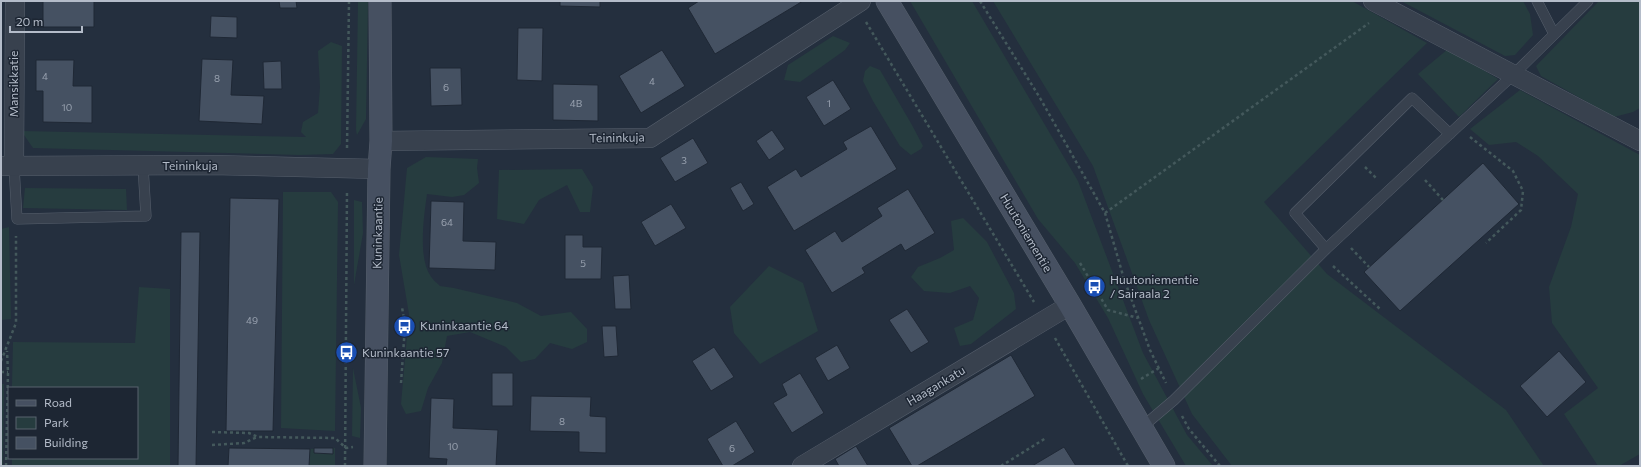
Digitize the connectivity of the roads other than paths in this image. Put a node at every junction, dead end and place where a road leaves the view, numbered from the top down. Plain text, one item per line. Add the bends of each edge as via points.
1 (15, 1) edge
2 (380, 1) edge
3 (886, 1) edge
4 (1537, 1) edge
5 (1588, 1) edge
6 (859, 3) edge
7 (1381, 5) edge
8 (1554, 34) junction
9 (1514, 75) junction
10 (1450, 134) junction
11 (381, 141) junction
12 (1640, 141) edge
13 (7, 166) edge
14 (143, 166) junction
15 (379, 168) junction
16 (1323, 252) junction
17 (1070, 305) junction
18 (1142, 428) junction
19 (375, 456) edge
20 (802, 466) edge
21 (1164, 466) edge

1 - 13 street, Mansikkatie
2 - 11 main road, Kuninkaantie
3 - 17 main road, Huutoniementie
4 - 8 lane
5 - 8 lane
6 - 11 street, Teininkuja via 650,138
7 - 9 street
8 - 9 lane
9 - 10 lane
9 - 12 street
10 - 16 lane
10 - 16 lane via 1412,98 1295,212
11 - 15 main road, Kuninkaantie
13 - 14 street, Teininkuja
13 - 14 lane via 16,219 146,216
14 - 15 street, Teininkuja
15 - 19 main road, Kuninkaantie
16 - 18 lane via 1174,400
17 - 18 main road, Huutoniementie
17 - 20 street, Haagankatu
18 - 21 main road, Huutoniementie

